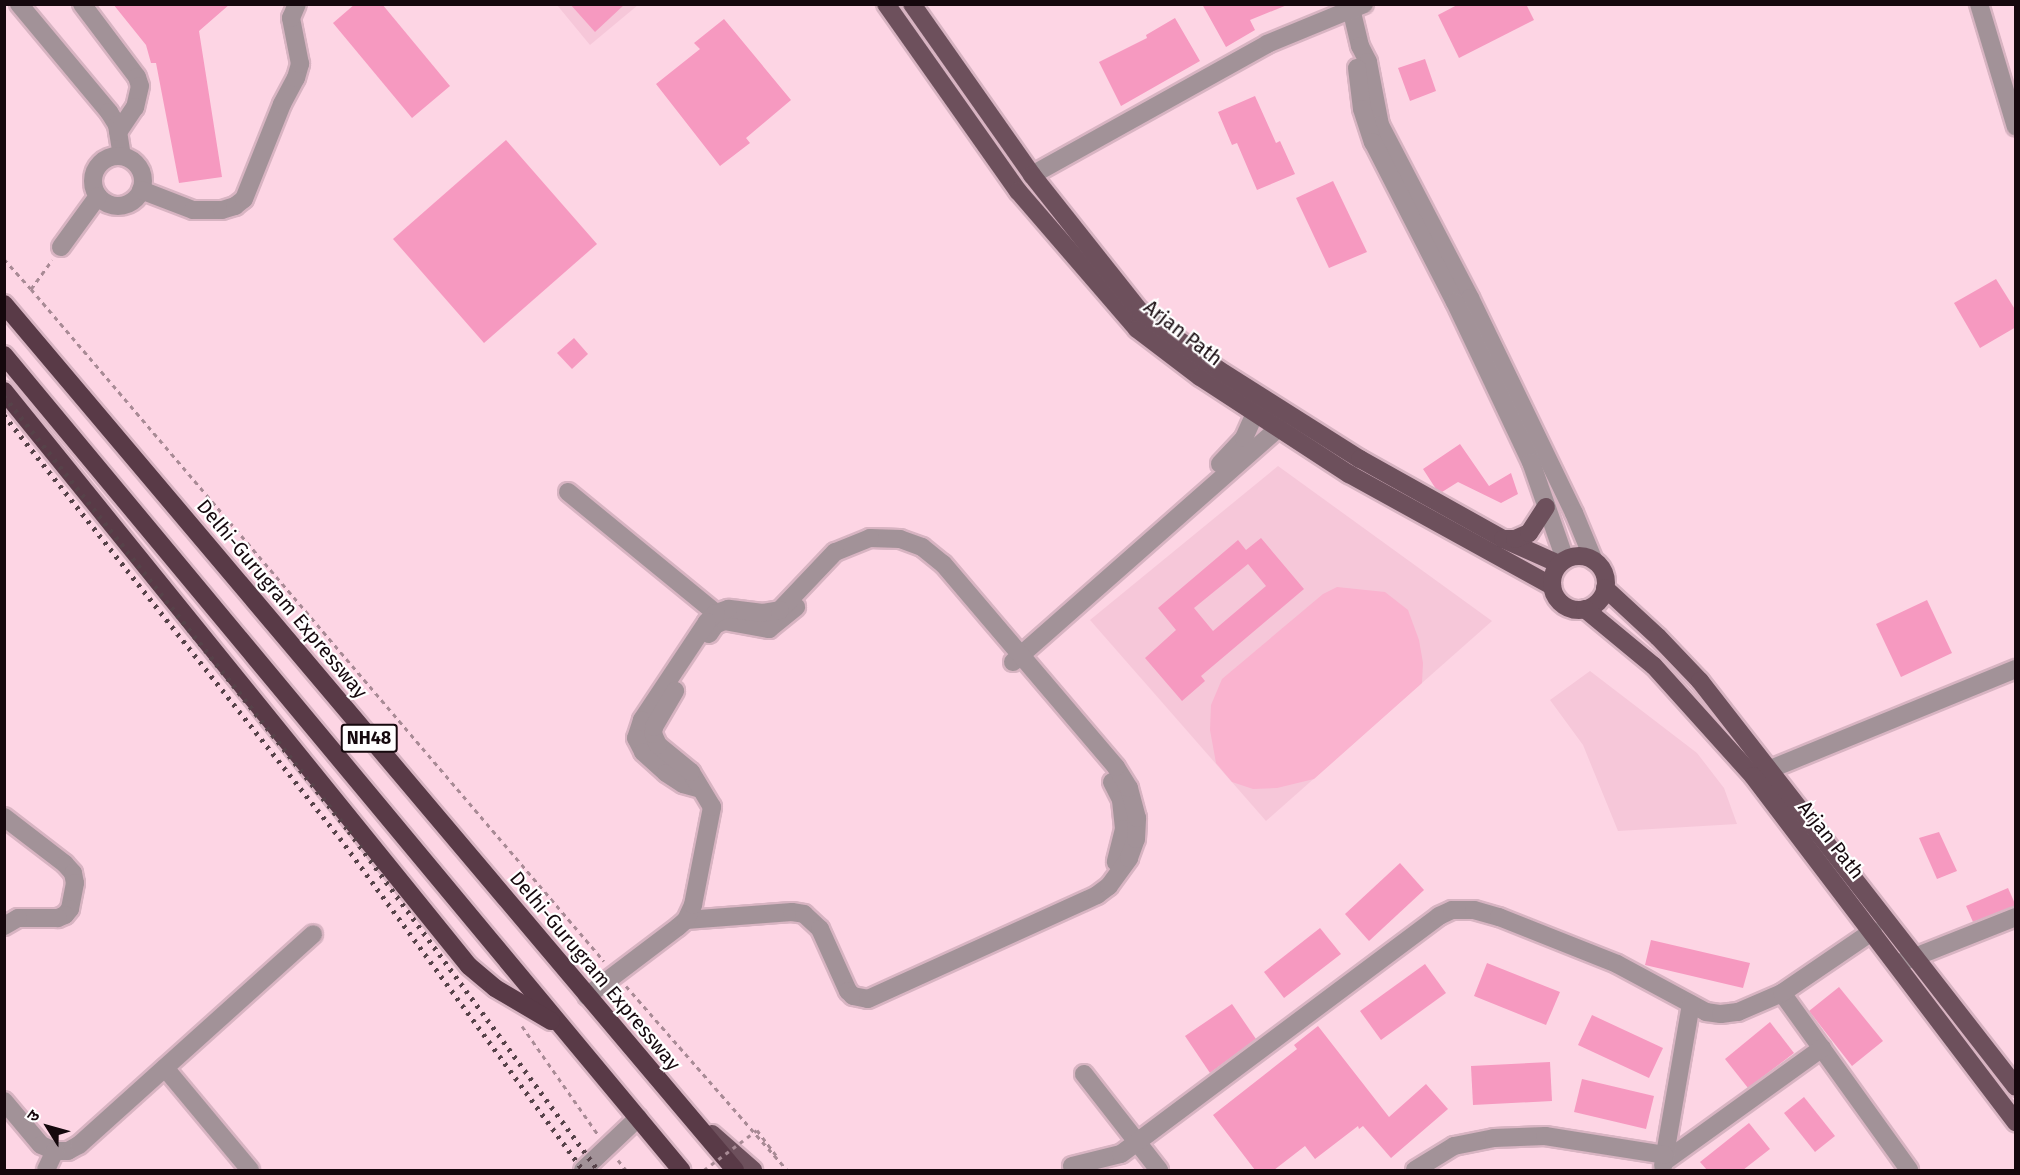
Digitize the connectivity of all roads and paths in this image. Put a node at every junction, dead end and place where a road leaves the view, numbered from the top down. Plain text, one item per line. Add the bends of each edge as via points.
1 (19, 4) edge
2 (82, 4) edge
3 (297, 4) edge
4 (886, 4) edge
5 (912, 4) edge
6 (1978, 4) edge
7 (1356, 6) edge
8 (1360, 46) junction
9 (2016, 127) edge
10 (118, 132) junction
11 (122, 155) junction
12 (1032, 175) junction
13 (141, 190) junction
14 (98, 196) junction
15 (61, 247) joint
16 (4, 259) edge
17 (31, 289) junction
18 (4, 304) edge
19 (4, 355) edge
20 (4, 391) edge
21 (1255, 413) junction
22 (1278, 428) junction
23 (568, 492) dead end
24 (1546, 507) junction
25 (1503, 538) junction
26 (1594, 561) junction
27 (1562, 562) junction
28 (1552, 586) junction
29 (1605, 588) junction
30 (1585, 609) junction
31 (716, 613) junction
32 (1013, 655) junction
33 (2016, 669) edge
34 (1761, 773) junction
35 (699, 789) junction
36 (4, 817) edge
37 (2016, 917) edge
38 (686, 920) junction
39 (4, 926) edge
40 (1873, 932) junction
41 (313, 934) dead end
42 (1905, 960) junction
43 (616, 974) junction
44 (1782, 993) junction
45 (587, 996) junction
46 (1691, 1004) junction
47 (562, 1028) junction
48 (1822, 1048) junction
49 (165, 1068) junction
50 (1084, 1074) dead end
51 (2016, 1087) edge
52 (673, 1099) junction
53 (4, 1101) edge
54 (638, 1118) junction
55 (2016, 1122) edge
56 (1136, 1143) junction
57 (55, 1151) junction
58 (1664, 1162) edge
59 (1072, 1166) dead end
60 (46, 1170) edge
61 (250, 1170) edge
62 (583, 1170) edge
63 (672, 1170) edge
64 (681, 1170) edge
65 (704, 1170) edge
66 (735, 1170) edge
67 (753, 1170) edge
68 (787, 1170) edge
69 (1159, 1170) edge
70 (1415, 1170) edge
71 (1909, 1170) edge

1 - 10 street via 109,112
2 - 10 street via 140,86 135,107
3 - 13 street via 291,18 300,64 244,199 222,210 193,210
4 - 21 main road, Arjan Path via 1018,191 1116,306 1165,353
5 - 12 main road, Arjan Path
6 - 9 street
7 - 8 street
7 - 12 street via 1267,44
8 - 24 street via 1356,64 1362,108 1373,142 1531,462
8 - 26 street via 1368,62 1380,124 1388,143 1470,298
10 - 11 street
11 - 13 street via 139,169
11 - 14 street via 109,158 94,174 93,186
12 - 25 main road, Arjan Path via 1139,310 1158,327 1360,459
13 - 14 street via 126,205 106,203
14 - 15 street
15 - 17 path
16 - 17 path
17 - 43 path
18 - 45 highway, Delhi-Gurugram Expressway / NH48
19 - 47 highway, NH48
20 - 47 highway via 469,966 495,988
21 - 22 main road, Arjan Path
21 - 32 street via 1244,438 1229,455
22 - 28 main road, Arjan Path via 1349,474
22 - 32 street
23 - 31 street
24 - 25 main road via 1529,533 1515,539
24 - 27 street
25 - 27 main road, Arjan Path
26 - 27 main road via 1580,556
26 - 29 main road via 1604,573
27 - 28 main road
28 - 30 main road via 1563,605
29 - 30 main road via 1598,601
29 - 34 main road, Arjan Path via 1693,674
30 - 34 main road, Arjan Path via 1654,666
31 - 32 street via 728,609 763,613 780,610 835,552 870,538 900,538 922,547 943,564
31 - 35 street via 642,720 636,738 643,752 666,773
32 - 35 street via 911,552 880,546 851,554 774,626 763,630 724,621 711,630 653,734 658,745 691,772
32 - 38 street via 1099,763 1121,800 1124,829 1112,871 1055,908 860,997 848,991 820,929 804,914
33 - 34 street
34 - 40 main road, Arjan Path
34 - 42 main road, Arjan Path via 1870,898
35 - 38 street via 712,807 693,904
36 - 39 street via 65,864 75,883 65,915 18,918
37 - 42 street
38 - 43 street
40 - 42 main road, Arjan Path
40 - 44 street
41 - 49 street
42 - 51 main road, Arjan Path
42 - 55 main road, Arjan Path
43 - 45 street
43 - 68 path
44 - 46 street via 1738,1012 1706,1012
44 - 48 street
45 - 52 highway, Delhi-Gurugram Expressway / NH48
46 - 56 street via 1592,954 1499,917 1474,910 1452,910
46 - 58 street
47 - 54 highway, NH48
48 - 58 street
48 - 71 street
49 - 57 street via 79,1145 68,1151
49 - 61 street
50 - 56 street
52 - 66 highway, Delhi-Gurugram Expressway / NH48
52 - 67 main road
53 - 57 street via 41,1145
54 - 62 street
54 - 63 main road
54 - 64 highway, NH48
56 - 59 street via 1111,1158
56 - 69 street
57 - 60 street
58 - 70 street via 1545,1136 1494,1137 1454,1146
65 - 68 path, bridge via 757,1130

